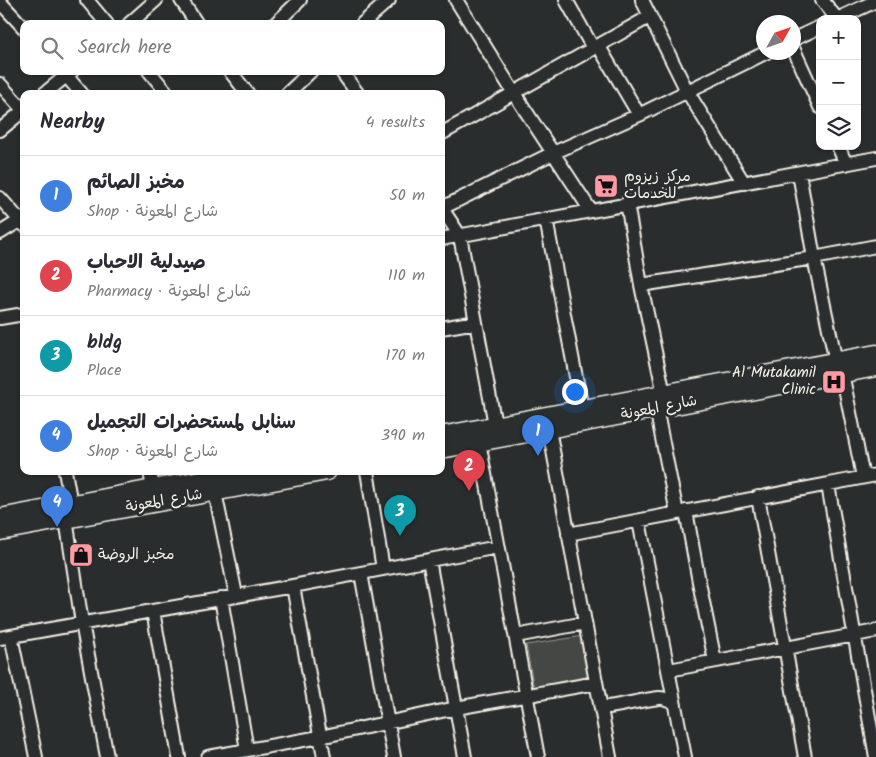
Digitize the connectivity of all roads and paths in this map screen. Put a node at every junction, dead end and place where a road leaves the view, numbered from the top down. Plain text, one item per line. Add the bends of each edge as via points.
1 (86, 0) edge
2 (156, 0) edge
3 (181, 0) edge
4 (300, 0) edge
5 (456, 0) edge
6 (566, 0) edge
7 (642, 0) edge
8 (822, 0) edge
9 (386, 1) edge
10 (876, 1) edge
11 (0, 2) edge
12 (834, 15) edge
13 (846, 15) edge
14 (649, 17) junction
15 (104, 20) edge
16 (134, 20) edge
17 (194, 20) edge
18 (279, 20) edge
19 (366, 20) edge
20 (20, 24) edge
21 (816, 29) edge
22 (801, 36) edge
23 (595, 47) junction
24 (756, 57) edge
25 (799, 60) edge
26 (65, 75) edge
27 (68, 75) edge
28 (152, 75) edge
29 (233, 75) edge
30 (307, 75) edge
31 (344, 75) edge
32 (0, 84) edge
33 (48, 90) edge
34 (79, 90) edge
35 (165, 90) edge
36 (245, 90) edge
37 (291, 90) edge
38 (355, 90) edge
39 (687, 91) junction
40 (514, 92) junction
41 (819, 105) edge
42 (20, 106) edge
43 (20, 114) edge
44 (639, 115) junction
45 (0, 130) edge
46 (445, 132) edge
47 (840, 150) edge
48 (553, 153) junction
49 (876, 158) edge
50 (846, 164) junction
51 (800, 172) junction
52 (744, 183) junction
53 (0, 198) edge
54 (627, 204) junction
55 (445, 206) edge
56 (592, 210) junction
57 (445, 212) edge
58 (20, 219) edge
59 (546, 219) junction
60 (20, 222) edge
61 (0, 233) edge
62 (460, 236) junction
63 (445, 238) edge
64 (876, 246) edge
65 (814, 258) junction
66 (641, 285) junction
67 (20, 315) edge
68 (0, 318) edge
69 (476, 322) junction
70 (445, 327) edge
71 (876, 354) edge
72 (839, 367) junction
73 (876, 367) edge
74 (660, 401) junction
75 (582, 409) junction
76 (496, 425) junction
77 (548, 429) junction
78 (445, 435) edge
79 (479, 442) junction
80 (445, 449) edge
81 (65, 475) edge
82 (151, 475) edge
83 (227, 475) edge
84 (305, 475) edge
85 (368, 475) edge
86 (876, 475) edge
87 (863, 477) junction
88 (828, 485) junction
89 (153, 489) junction
90 (214, 492) junction
91 (758, 497) junction
92 (68, 511) junction
93 (682, 512) junction
94 (0, 518) edge
95 (639, 521) junction
96 (0, 531) edge
97 (568, 534) junction
98 (498, 547) junction
99 (429, 560) junction
100 (383, 569) junction
101 (361, 573) junction
102 (293, 586) junction
103 (236, 595) junction
104 (221, 598) junction
105 (153, 611) junction
106 (82, 623) junction
107 (584, 623) junction
108 (876, 631) edge
109 (854, 635) junction
110 (516, 636) junction
111 (5, 637) edge
112 (786, 649) junction
113 (715, 662) junction
114 (669, 670) junction
115 (596, 683) junction
116 (527, 696) junction
117 (674, 701) junction
118 (871, 704) edge
119 (456, 708) junction
120 (601, 708) junction
121 (388, 723) junction
122 (320, 737) junction
123 (247, 750) junction
124 (36, 757) edge
125 (107, 757) edge
126 (178, 757) edge
127 (208, 757) edge
128 (324, 757) edge
129 (394, 757) edge
130 (466, 757) edge
131 (538, 757) edge
132 (610, 757) edge
133 (685, 757) edge
134 (805, 757) edge
135 (876, 757) edge

1 - 15 street
2 - 16 street
3 - 17 street
4 - 18 street
5 - 40 street
6 - 23 street
7 - 14 street
8 - 12 street
9 - 19 street
10 - 13 street
11 - 20 street
14 - 23 street
14 - 39 street
21 - 22 street
23 - 40 street
23 - 44 street
24 - 39 street
25 - 41 street
26 - 33 street
27 - 34 street
28 - 35 street
29 - 36 street
30 - 37 street
31 - 38 street
32 - 42 street
39 - 44 street
39 - 52 street
40 - 46 street
40 - 48 street
43 - 45 street
44 - 48 street
47 - 50 street
48 - 55 street
48 - 56 street
49 - 50 street
50 - 51 street
51 - 52 street
51 - 65 street
52 - 54 street
53 - 58 street
54 - 56 street
54 - 66 street
56 - 59 street
57 - 62 street
59 - 62 street
59 - 75 street
60 - 61 street
62 - 63 street
62 - 69 street
64 - 65 street
65 - 66 street
65 - 72 street
66 - 74 street
67 - 68 street
69 - 70 street
69 - 76 street
71 - 72 highway, شارع المعونة
72 - 73 highway, شارع المعونة
72 - 74 highway, شارع المعونة
72 - 87 street
74 - 75 highway, شارع المعونة
74 - 77 highway, شارع المعونة
74 - 93 street
75 - 76 highway, شارع المعونة
76 - 78 highway, شارع المعونة
77 - 79 highway, شارع المعونة
77 - 97 street
79 - 80 highway, شارع المعونة
79 - 98 street
81 - 92 street
82 - 89 street
83 - 89 highway, شارع المعونة
84 - 90 highway, شارع المعونة
85 - 100 street
86 - 87 street
87 - 88 street
88 - 91 street
88 - 109 street
89 - 92 highway, شارع المعونة
90 - 92 highway, شارع المعونة
90 - 103 street
91 - 93 street
91 - 112 street
92 - 94 highway, شارع المعونة
92 - 96 highway, شارع المعونة
92 - 106 street
93 - 95 street
93 - 113 street
95 - 97 street
95 - 114 street
97 - 107 street
98 - 99 street
98 - 110 street
99 - 100 street
99 - 119 street
100 - 101 street
101 - 102 street
101 - 121 street
102 - 103 street
102 - 122 street
103 - 104 street
104 - 105 street
104 - 123 street
105 - 106 street
105 - 126 street
106 - 111 street
106 - 125 street
107 - 110 street
107 - 115 street
108 - 109 street
109 - 112 street
109 - 118 street
110 - 116 street
111 - 124 street
112 - 113 street
112 - 134 street
113 - 114 street
114 - 117 street
115 - 116 street
115 - 120 street
116 - 119 street
116 - 131 street
117 - 120 street via 661,698
117 - 133 street
118 - 135 street
119 - 121 street
119 - 130 street
120 - 132 street
121 - 122 street
121 - 129 street
122 - 123 street
122 - 128 street
123 - 127 street

